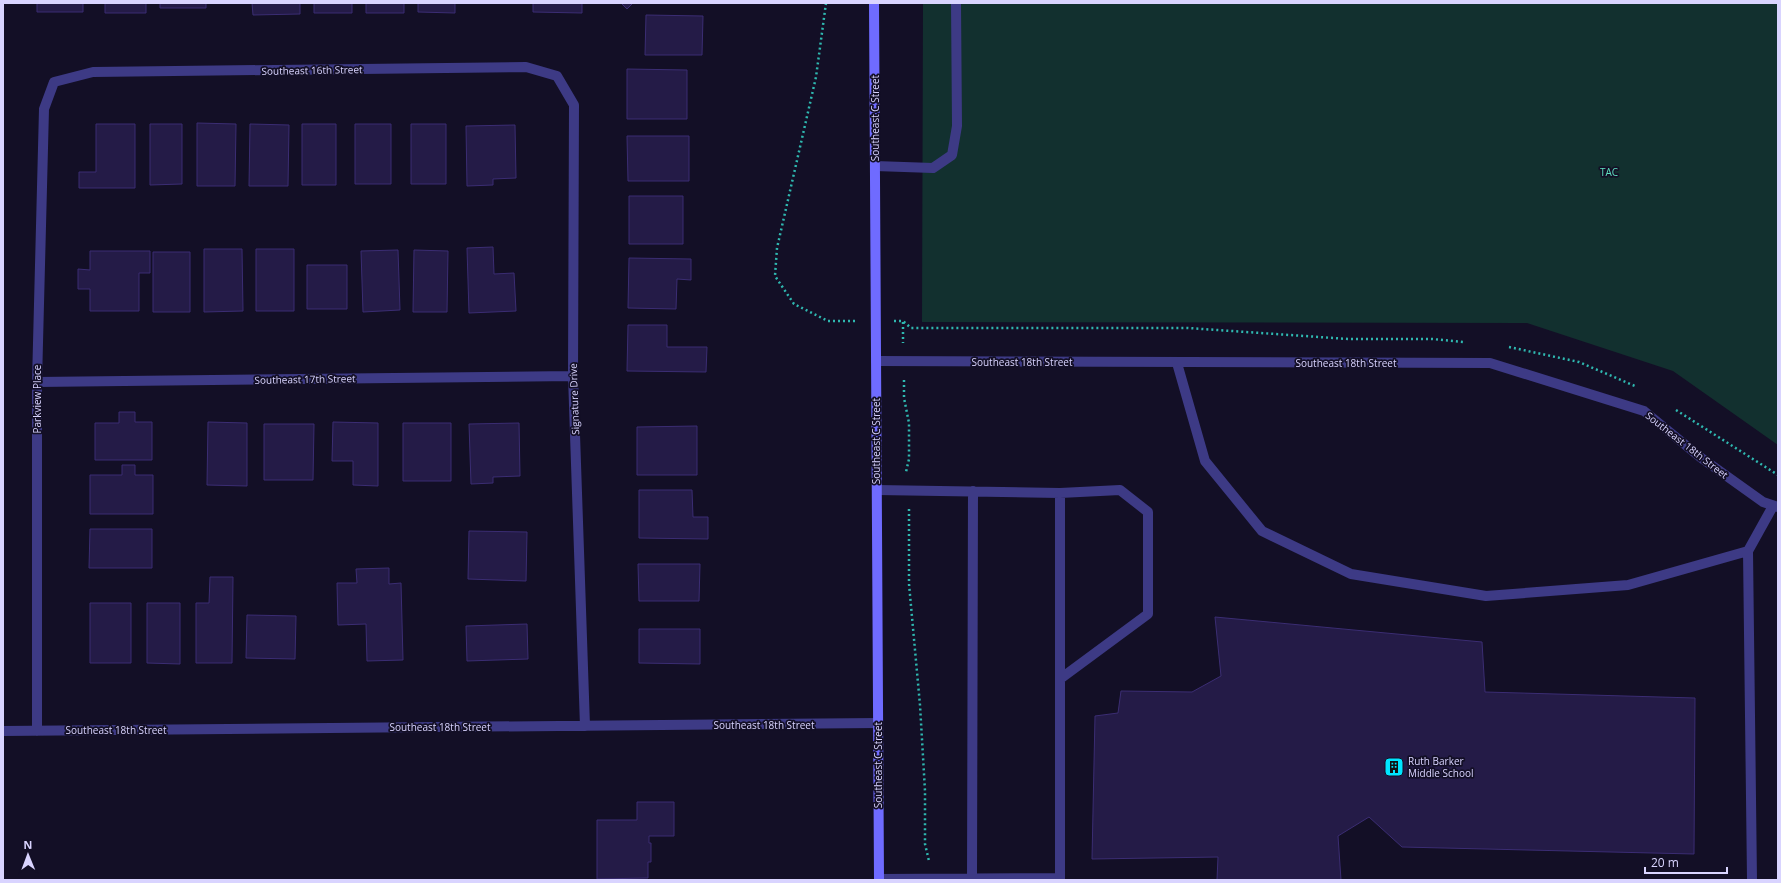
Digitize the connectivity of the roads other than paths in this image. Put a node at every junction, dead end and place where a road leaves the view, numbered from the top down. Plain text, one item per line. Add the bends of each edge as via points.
1 (874, 3) edge
2 (956, 3) edge
3 (557, 76) joint
4 (67, 79) joint
5 (875, 166) junction
6 (876, 361) junction
7 (1177, 362) junction
8 (573, 376) junction
9 (37, 382) junction
10 (876, 490) junction
11 (973, 491) junction
12 (1060, 493) junction
13 (1776, 506) edge
14 (1748, 551) junction
15 (1060, 679) junction
16 (878, 723) junction
17 (584, 726) junction
18 (3, 731) edge
19 (37, 731) junction
20 (879, 879) edge
21 (972, 879) edge
22 (1060, 879) edge
23 (1752, 880) edge

1 - 5 street, Southeast C Street
2 - 5 street via 957,126 952,155 934,168
3 - 4 street, Southeast 16th Street via 526,67 93,72
3 - 8 street, Signature Drive via 574,105
4 - 9 street, Parkview Place via 54,82 44,108
5 - 6 street, Southeast C Street
6 - 7 street, Southeast 18th Street
6 - 10 street, Southeast C Street
7 - 13 street, Southeast 18th Street via 1490,363 1644,411 1700,458 1763,502
7 - 14 street via 1205,461 1262,531 1351,574 1486,596 1628,584
8 - 9 street, Southeast 17th Street
8 - 17 street, Signature Drive
9 - 19 street, Parkview Place
10 - 11 street
10 - 16 street, Southeast C Street
11 - 12 street
11 - 21 street
12 - 15 street
12 - 15 street via 1120,490 1148,512 1148,614
13 - 14 street
14 - 23 street
15 - 22 street
16 - 17 street, Southeast 18th Street
16 - 20 street, Southeast C Street
17 - 19 street, Southeast 18th Street
18 - 19 street, Southeast 18th Street
20 - 21 street
21 - 22 street

